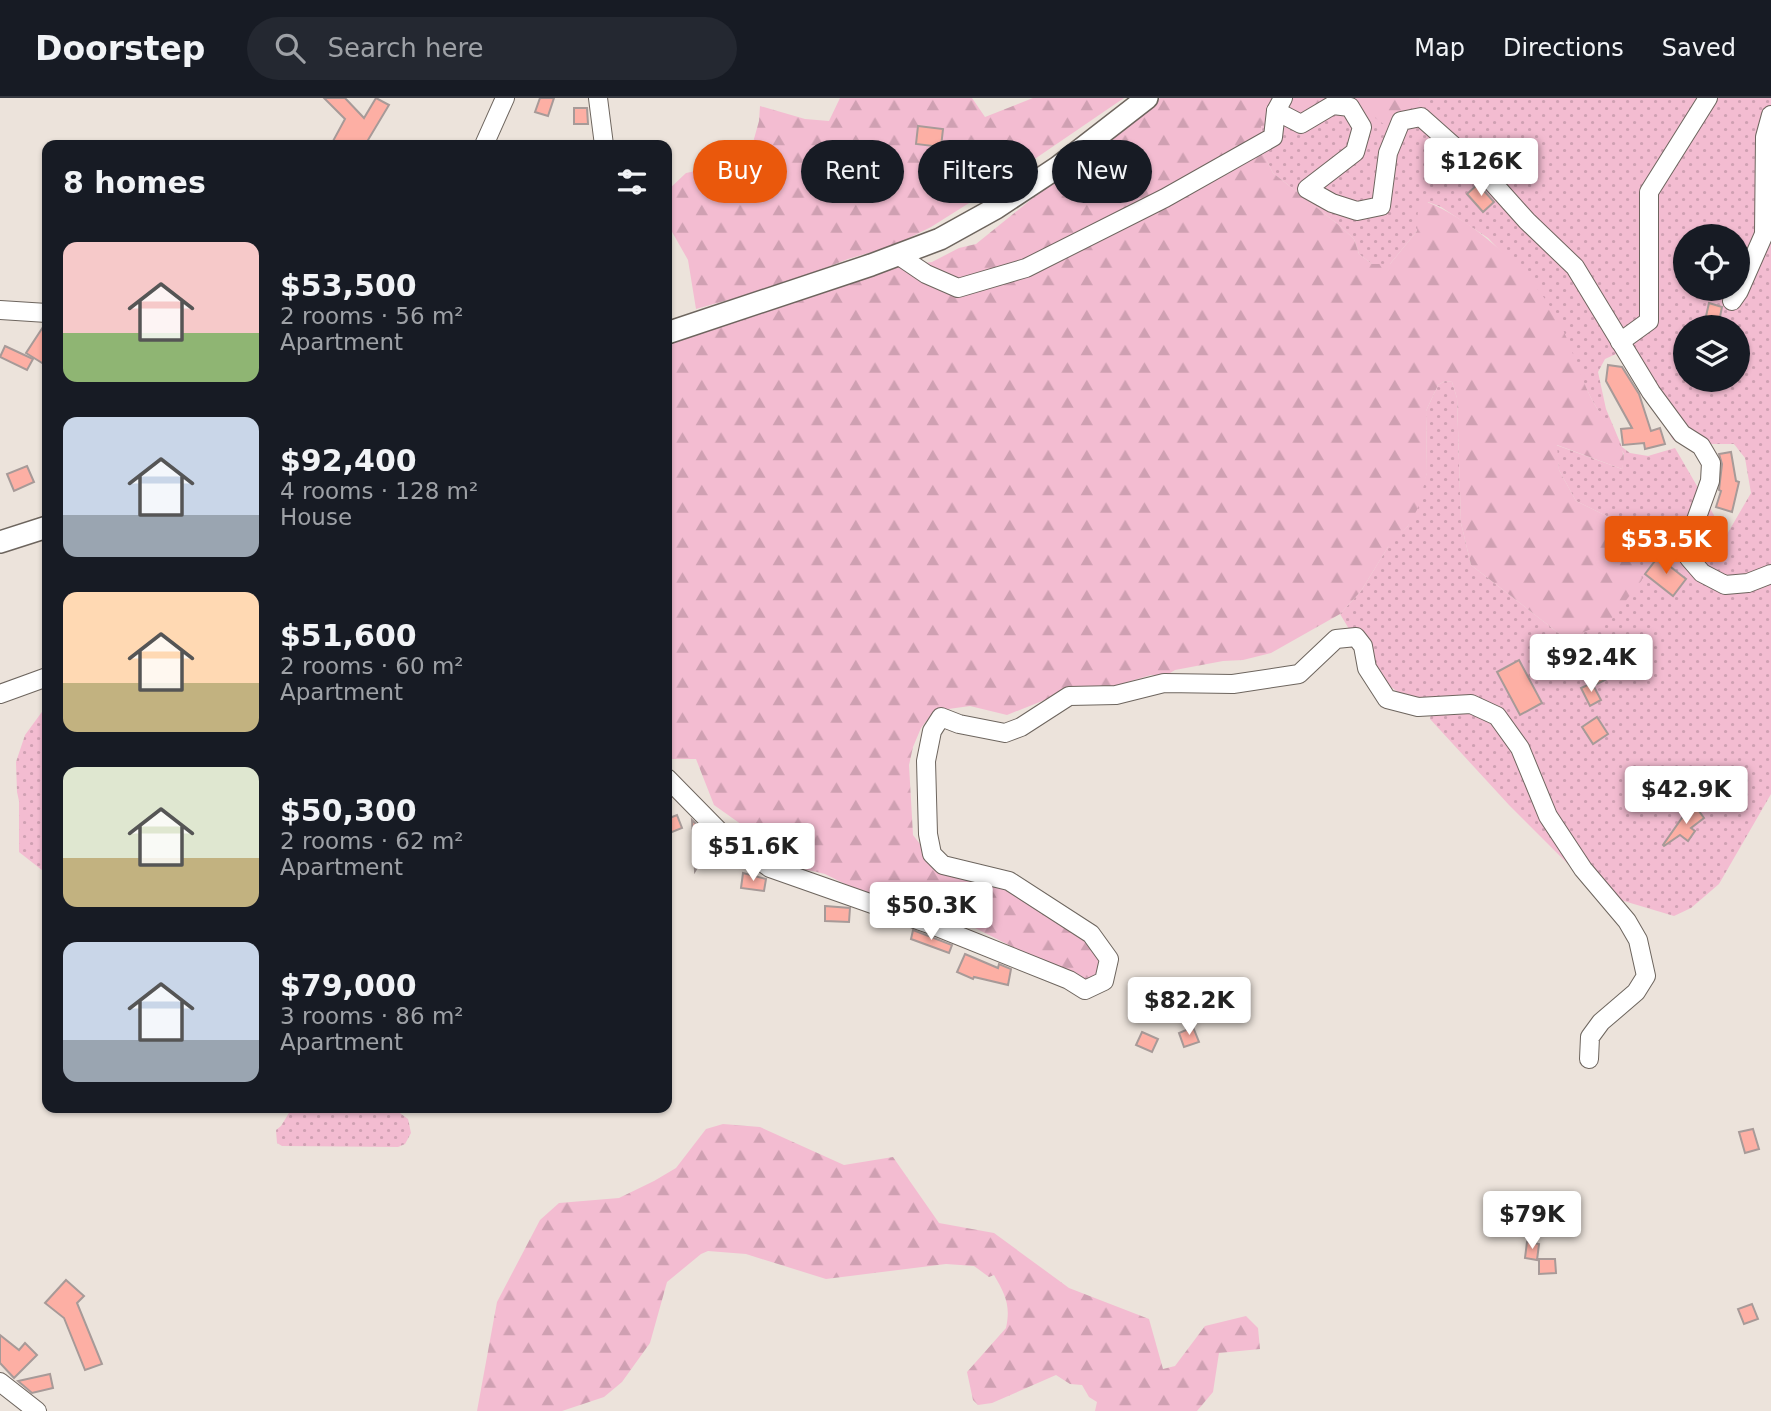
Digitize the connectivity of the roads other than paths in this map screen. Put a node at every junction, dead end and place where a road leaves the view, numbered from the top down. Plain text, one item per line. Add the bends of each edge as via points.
1 (505, 98) edge
2 (598, 98) edge
3 (1147, 98) edge
4 (1708, 98) edge
5 (1279, 105) edge
6 (1771, 115) edge
7 (486, 140) edge
8 (603, 140) edge
9 (898, 255) junction
10 (1750, 268) edge
11 (0, 310) edge
12 (42, 313) edge
13 (672, 331) edge
14 (1620, 342) junction
15 (42, 529) edge
16 (0, 542) edge
17 (1771, 574) edge
18 (42, 679) edge
19 (0, 694) edge
20 (672, 783) edge
21 (1589, 1059) dead end
22 (0, 1382) edge
23 (37, 1411) edge

1 - 7 street
2 - 8 street
3 - 9 main road via 996,208 940,239
4 - 14 street via 1649,192 1648,321
5 - 9 street via 1273,136 1165,198 1026,268 958,288
5 - 14 street via 1301,124 1333,105 1349,107 1362,127 1355,152 1307,189 1332,204 1357,211 1381,206 1388,153 1401,121 1421,117 1484,173 1575,267
6 - 10 street via 1765,137 1765,234
9 - 13 main road
11 - 12 street
14 - 17 street via 1682,434 1701,446 1711,463 1710,481 1687,545 1689,558 1702,573 1726,585
15 - 16 main road
18 - 19 street
20 - 21 street via 724,836 770,868 932,925 1086,990 1104,981 1109,959 1091,934 1009,881 943,865 932,854 926,761 932,731 941,717 1006,733 1069,696 1116,695 1164,683 1233,684 1299,674 1336,639 1356,636 1367,668 1387,699 1418,707 1471,704 1497,716 1520,748 1548,816 1638,940 1646,976 1590,1037
22 - 23 street

